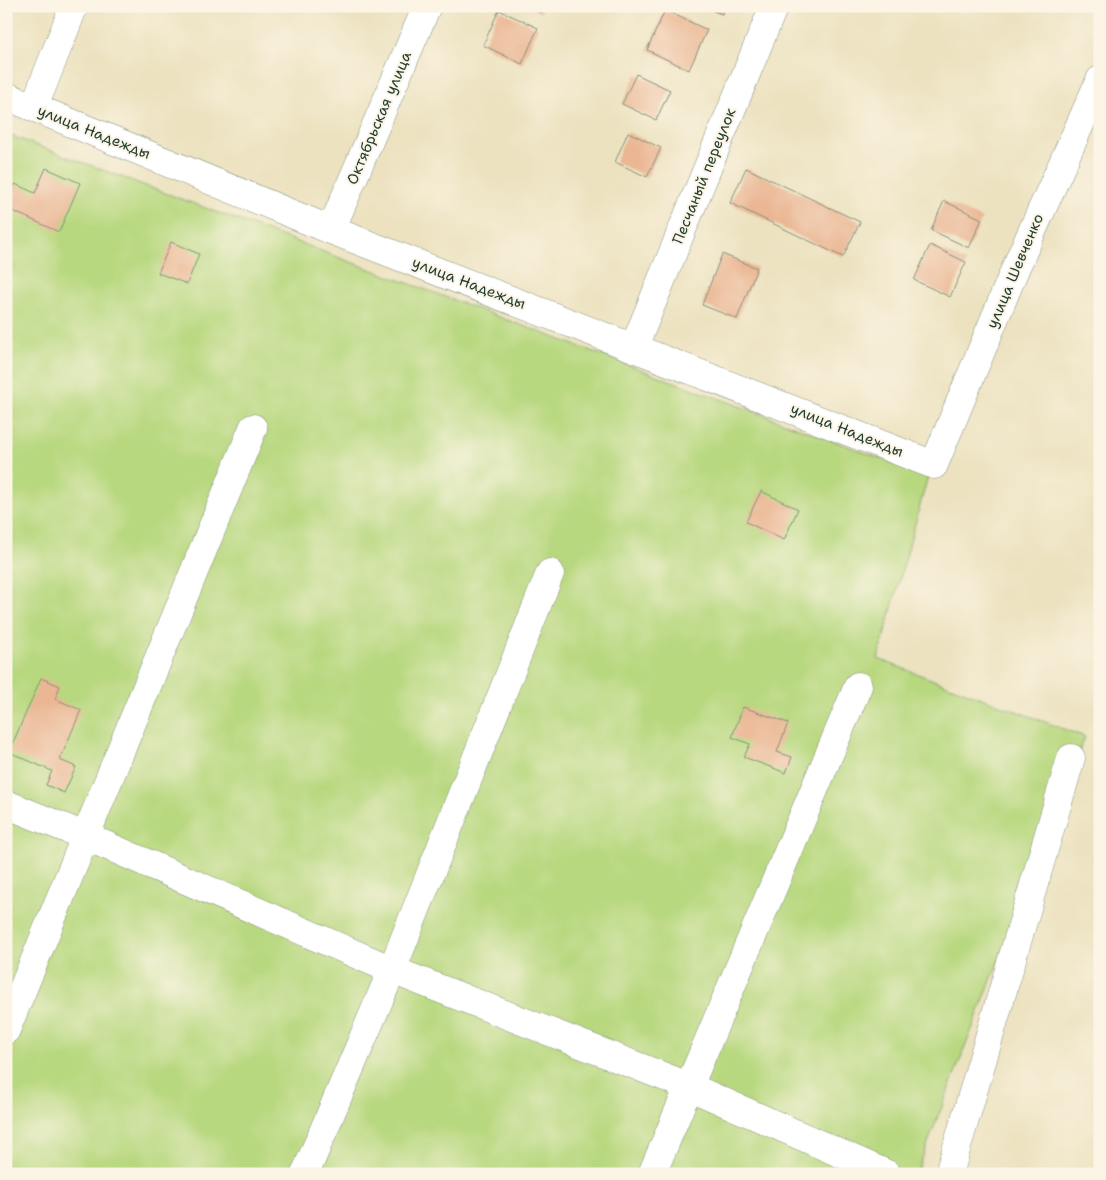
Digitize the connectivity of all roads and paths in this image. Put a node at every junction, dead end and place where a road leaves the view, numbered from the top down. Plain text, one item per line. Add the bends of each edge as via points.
1 (74, 6) edge
2 (427, 6) edge
3 (774, 6) edge
4 (1100, 80) edge
5 (6, 96) edge
6 (34, 107) junction
7 (331, 230) junction
8 (634, 346) junction
9 (253, 428) dead end
10 (934, 465) joint
11 (550, 573) dead end
12 (858, 686) dead end
13 (1071, 758) dead end
14 (6, 804) edge
15 (87, 837) junction
16 (392, 970) junction
17 (6, 1030) edge
18 (688, 1086) junction
19 (305, 1174) edge
20 (652, 1174) edge
21 (888, 1174) edge
22 (949, 1174) edge

1 - 6 street
2 - 7 street, Октябрьская улица
3 - 8 street, Песчаный переулок
4 - 10 street, улица Шевченко via 1016,267
5 - 6 street, улица Надежды
6 - 7 street, улица Надежды
7 - 8 street, улица Надежды
8 - 10 street, улица Надежды
9 - 15 street
11 - 16 street
12 - 18 street
13 - 22 street
14 - 15 street
15 - 16 street
15 - 17 street
16 - 18 street
16 - 19 street
18 - 20 street
18 - 21 street

